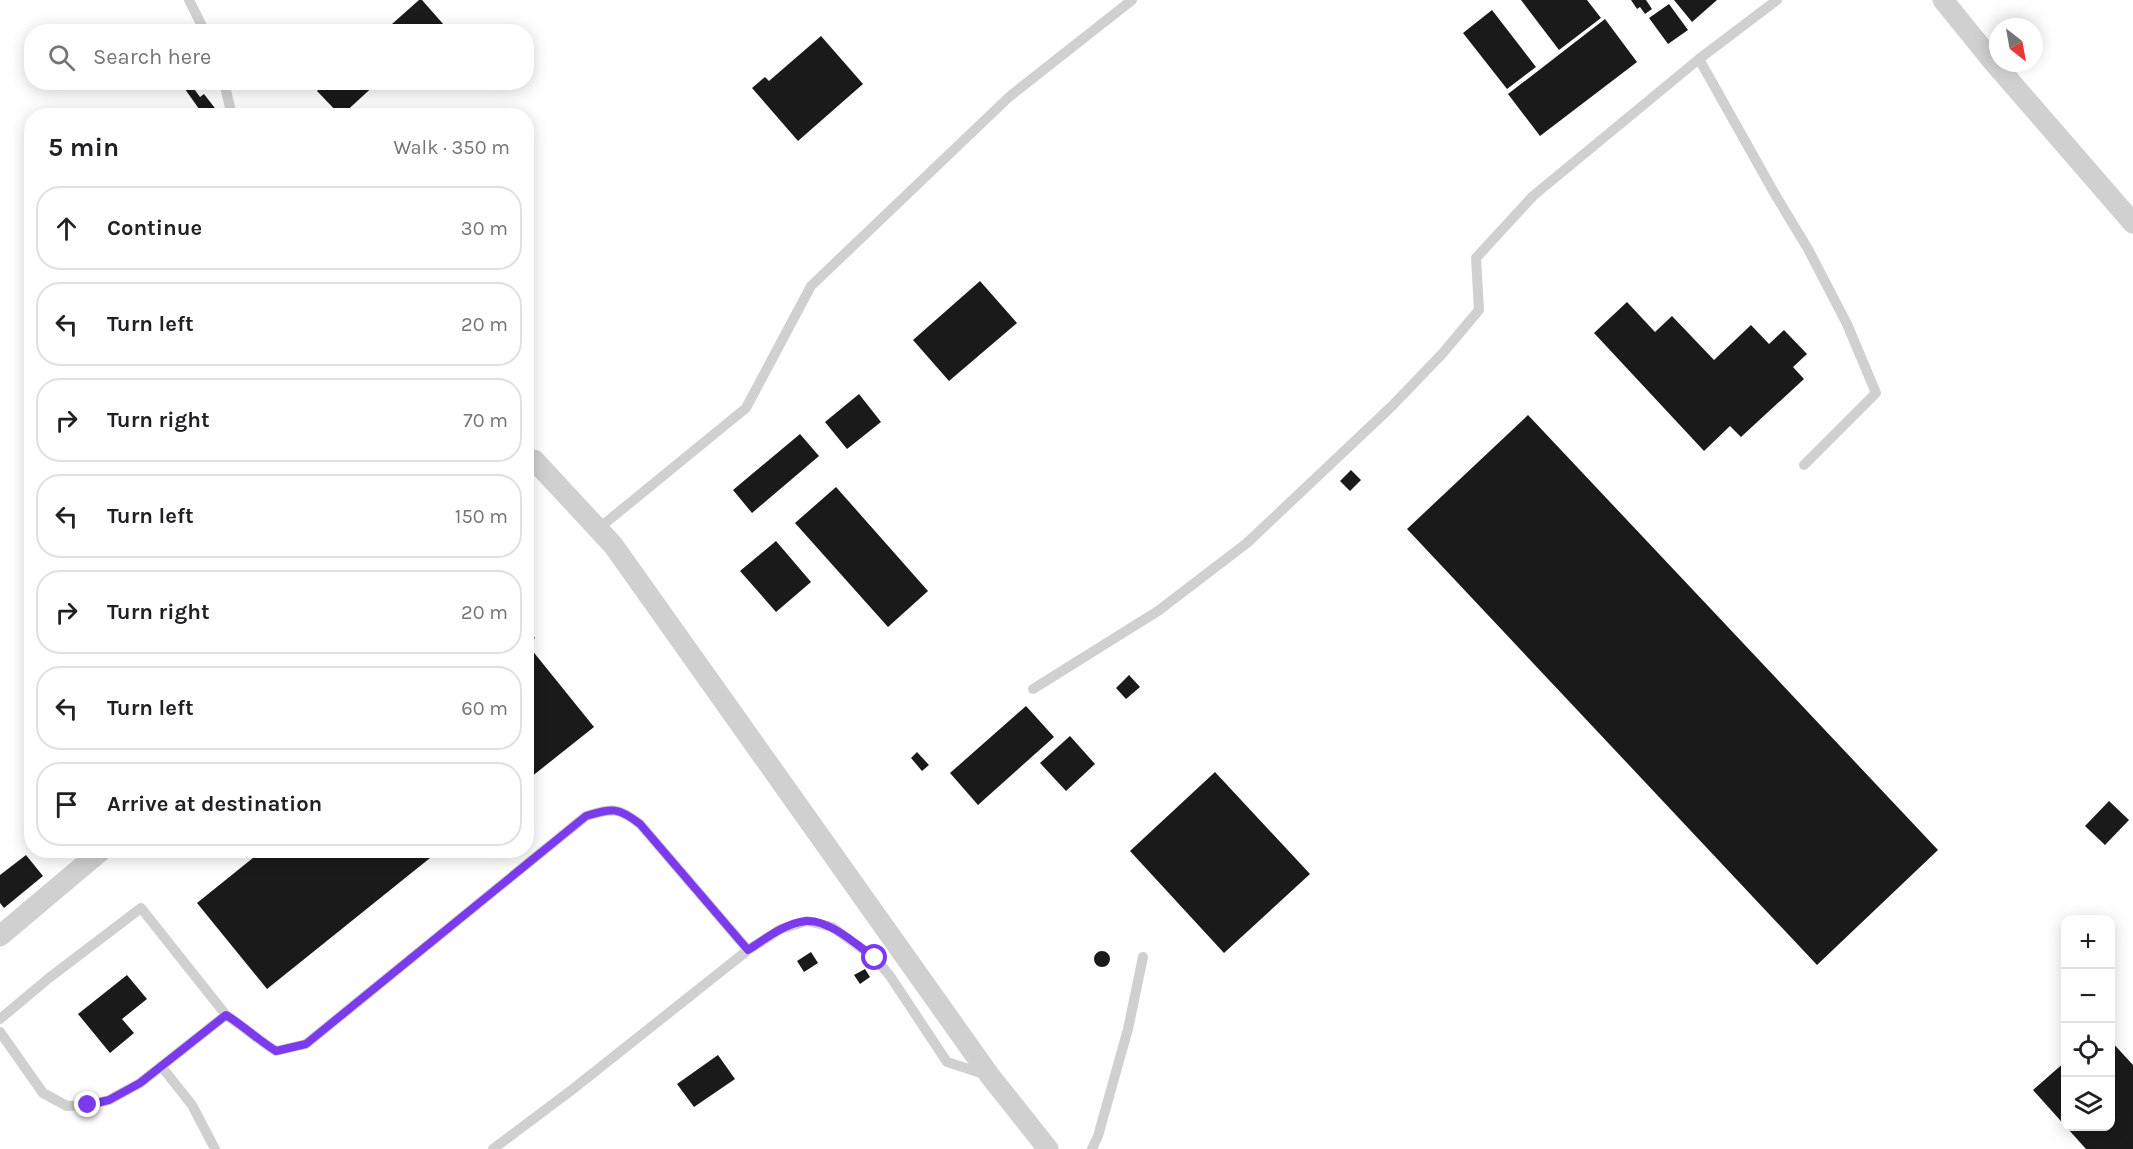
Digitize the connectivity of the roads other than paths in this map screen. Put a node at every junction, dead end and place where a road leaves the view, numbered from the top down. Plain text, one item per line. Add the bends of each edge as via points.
1 (189, 0) edge
2 (1132, 0) edge
3 (1777, 0) edge
4 (1942, 0) edge
5 (201, 24) edge
6 (1700, 59) junction
7 (226, 90) edge
8 (230, 108) edge
9 (2133, 224) edge
10 (534, 465) edge
11 (1804, 465) dead end
12 (598, 529) junction
13 (1033, 689) dead end
14 (93, 858) edge
15 (0, 936) edge
16 (748, 950) junction
17 (1143, 957) dead end
18 (226, 1015) junction
19 (0, 1019) edge
20 (0, 1032) edge
21 (161, 1066) junction
22 (990, 1076) junction
23 (215, 1149) edge
24 (493, 1149) edge
25 (1048, 1149) edge
26 (1092, 1149) edge

1 - 5 lane
2 - 12 lane via 1009,97 811,286 746,408
3 - 6 lane
4 - 9 street
6 - 11 lane via 1808,249 1847,324 1876,393
6 - 13 lane via 1533,196 1476,258 1479,310 1383,414 1247,543 1158,611
7 - 8 lane
10 - 12 street
12 - 22 street
14 - 15 street
16 - 18 lane via 640,824 623,812 606,810 586,816 306,1044 276,1051
16 - 22 lane via 781,929 807,921 832,927 875,958 947,1062
16 - 24 lane
17 - 26 lane via 1128,1029
18 - 19 lane via 141,908
18 - 21 lane
20 - 21 lane via 43,1092 67,1106 109,1100
21 - 23 lane via 192,1105
22 - 25 street

